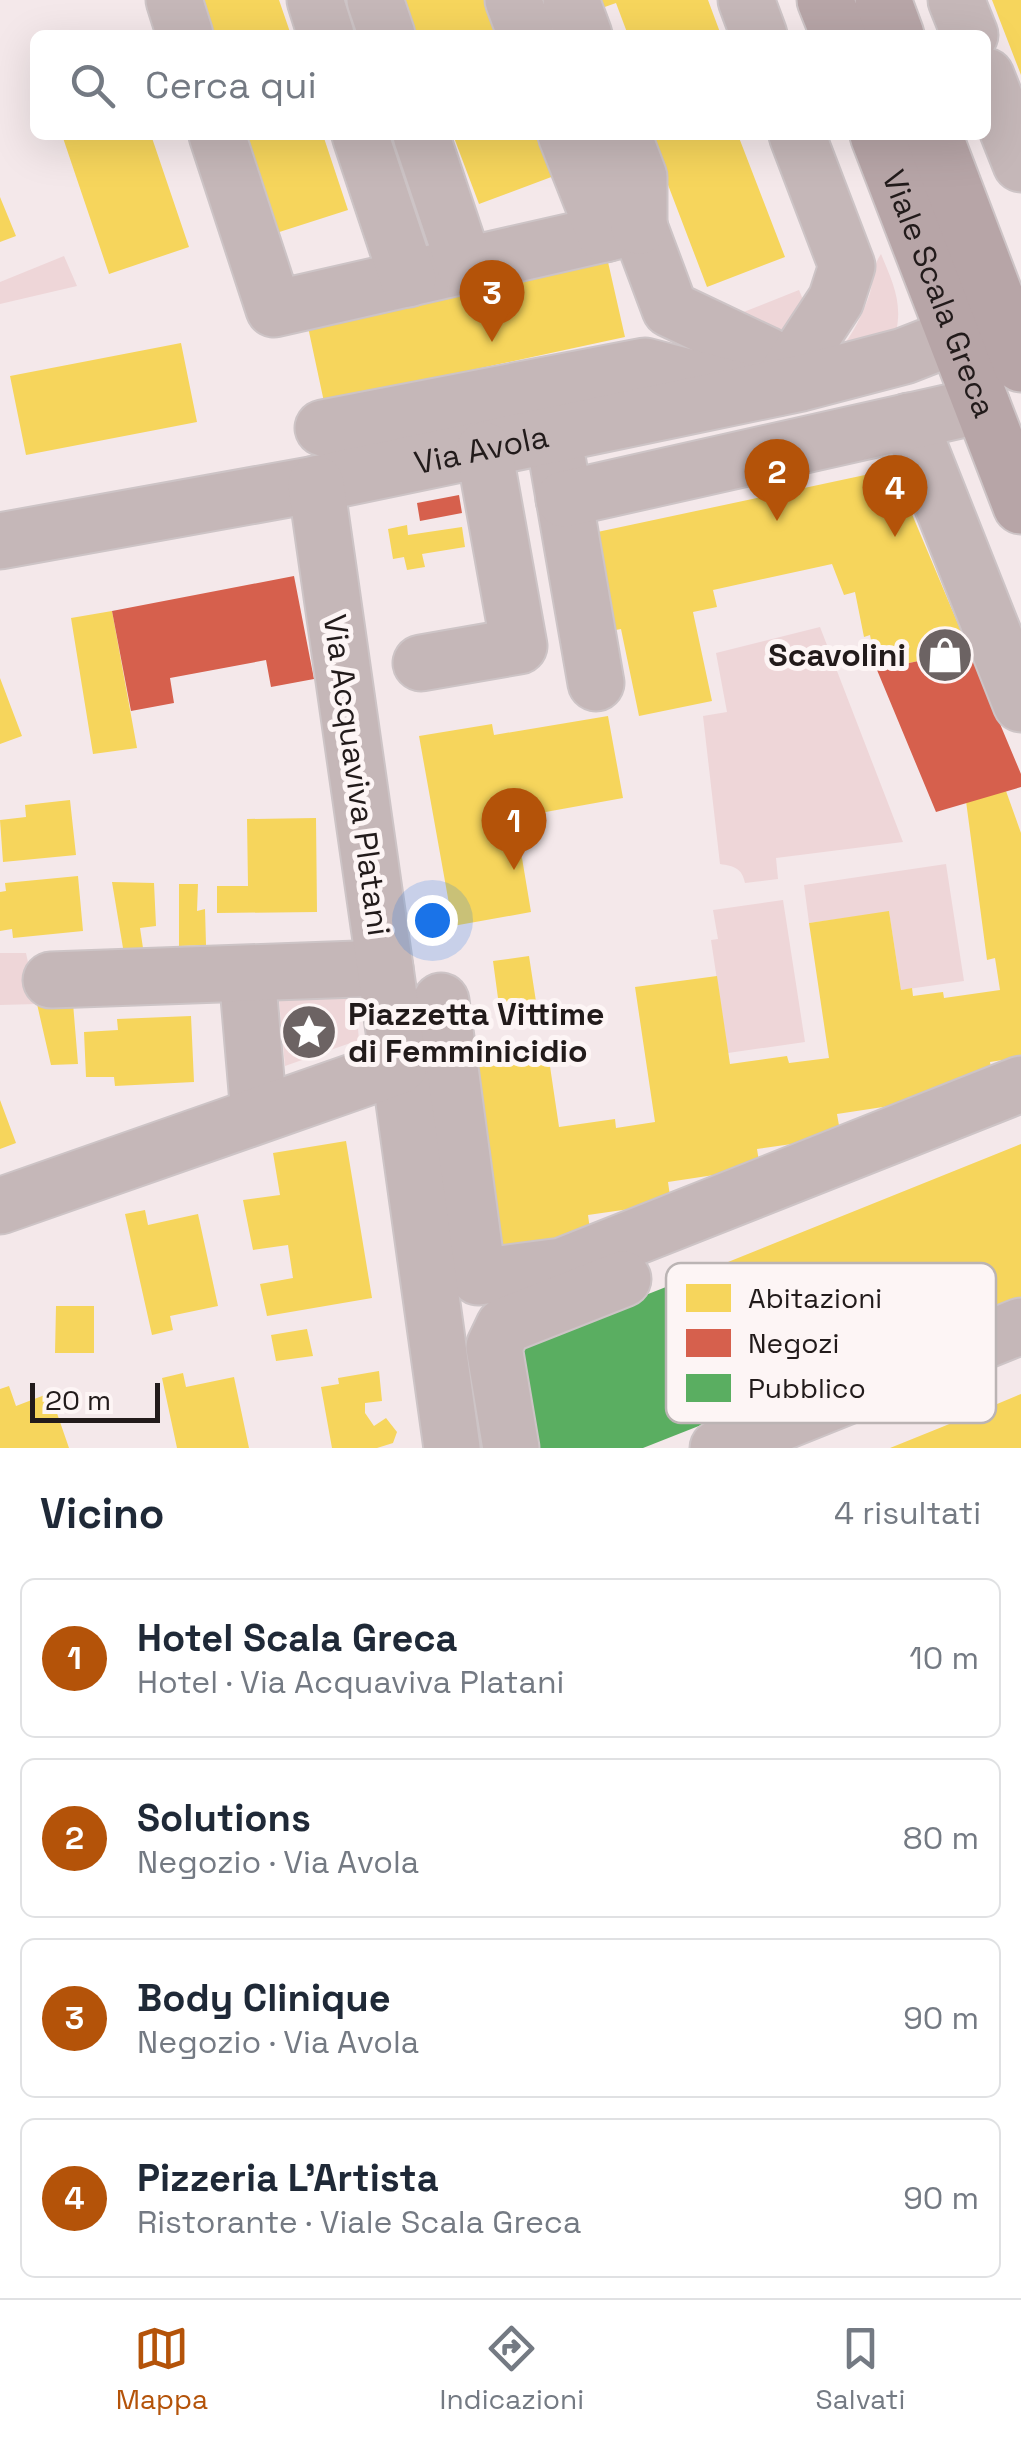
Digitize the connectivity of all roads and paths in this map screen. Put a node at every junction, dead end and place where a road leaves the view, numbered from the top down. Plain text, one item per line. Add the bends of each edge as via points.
1 (174, 0) edge
2 (315, 0) edge
3 (375, 0) edge
4 (513, 0) edge
5 (570, 0) edge
6 (746, 0) edge
7 (825, 0) edge
8 (882, 0) edge
9 (956, 0) edge
10 (183, 30) edge
11 (324, 30) edge
12 (385, 30) edge
13 (524, 30) edge
14 (582, 30) edge
15 (757, 30) edge
16 (837, 30) edge
17 (894, 30) edge
18 (968, 30) edge
19 (991, 89) edge
20 (219, 140) edge
21 (362, 140) edge
22 (423, 140) edge
23 (569, 140) edge
24 (624, 140) edge
25 (799, 140) edge
26 (881, 140) edge
27 (936, 140) edge
28 (1021, 164) edge
29 (622, 230) junction
30 (465, 266) junction
31 (408, 279) junction
32 (1000, 332) edge
33 (765, 390) junction
34 (982, 405) junction
35 (909, 422) junction
36 (323, 428) dead end
37 (553, 435) junction
38 (484, 450) junction
39 (316, 484) junction
40 (564, 499) junction
41 (1021, 506) edge
42 (0, 540) edge
43 (421, 663) dead end
44 (596, 683) dead end
45 (1021, 704) edge
46 (384, 968) junction
47 (247, 974) junction
48 (52, 980) dead end
49 (441, 1001) dead end
50 (398, 1066) junction
51 (1021, 1084) edge
52 (259, 1114) junction
53 (1021, 1123) edge
54 (0, 1206) edge
55 (1021, 1326) edge
56 (996, 1336) edge
57 (1021, 1360) edge
58 (996, 1370) edge
59 (780, 1423) edge
60 (864, 1423) edge
61 (452, 1448) edge
62 (511, 1448) edge
63 (718, 1448) edge
64 (802, 1448) edge

1 - 10 street
2 - 11 street
3 - 12 street
4 - 13 street
5 - 14 street
6 - 15 street
7 - 16 main road
8 - 17 main road
9 - 18 street
19 - 28 street
20 - 31 street via 274,309
21 - 31 street
22 - 30 street
23 - 29 street
24 - 29 street via 639,177
25 - 33 street via 847,266 836,300
26 - 32 main road, Viale Scala Greca
27 - 32 main road, Viale Scala Greca
29 - 30 street
29 - 33 street via 670,309 767,355
30 - 31 street
32 - 33 street, Via Avola
32 - 34 main road, Viale Scala Greca
33 - 36 street via 645,366
33 - 37 street, Via Avola
34 - 35 street
34 - 41 main road, Viale Scala Greca
35 - 40 street
35 - 45 street
37 - 38 street, Via Avola
37 - 40 street
38 - 39 street, Via Avola
38 - 43 street via 519,646
39 - 42 street, Via Avola
39 - 46 street, Via Acquaviva Platani
40 - 44 street
46 - 47 street
46 - 50 street, Via Acquaviva Platani
47 - 48 street
47 - 52 street
49 - 51 street via 478,1277 562,1266
50 - 52 street
50 - 61 street, Via Acquaviva Platani
52 - 54 street
53 - 62 street via 504,1326 494,1347
55 - 56 street
57 - 58 street
59 - 63 street
60 - 64 street

